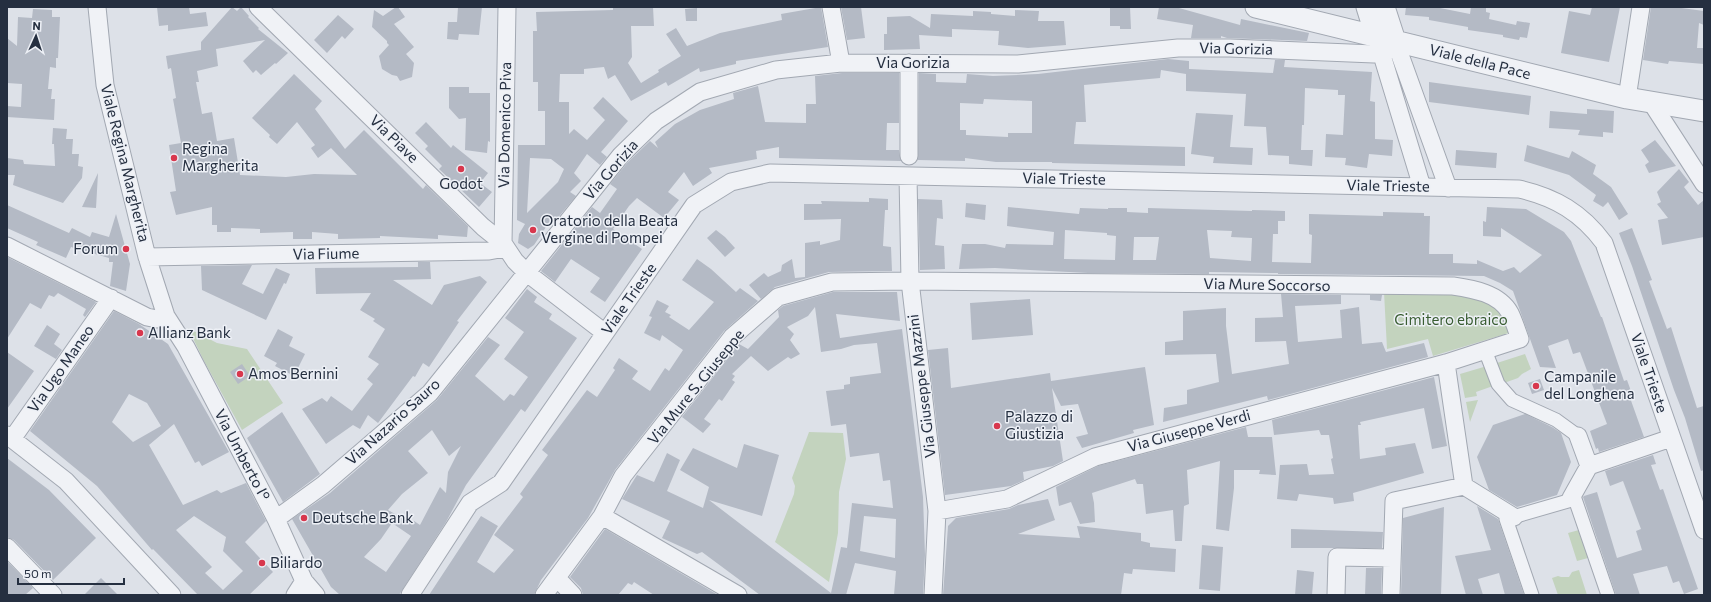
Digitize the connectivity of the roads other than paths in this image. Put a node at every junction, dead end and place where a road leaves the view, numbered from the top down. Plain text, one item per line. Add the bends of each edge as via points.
1 (97, 7) edge
2 (258, 7) edge
3 (507, 7) edge
4 (831, 7) edge
5 (1256, 7) edge
6 (1367, 7) edge
7 (1384, 7) edge
8 (1641, 7) edge
9 (1384, 43) junction
10 (841, 63) junction
11 (909, 63) junction
12 (1627, 98) junction
13 (1652, 102) junction
14 (1704, 111) edge
15 (909, 156) dead end
16 (908, 176) junction
17 (1704, 184) edge
18 (1422, 187) junction
19 (1448, 188) junction
20 (7, 246) edge
21 (504, 246) junction
22 (147, 257) junction
23 (527, 273) junction
24 (910, 281) junction
25 (110, 298) junction
26 (166, 316) junction
27 (605, 333) junction
28 (1485, 350) junction
29 (1446, 363) junction
30 (1578, 436) joint
31 (10, 437) edge
32 (1671, 438) junction
33 (1589, 466) junction
34 (1464, 486) junction
35 (1571, 498) dead end
36 (937, 511) junction
37 (602, 516) junction
38 (1514, 517) dead end
39 (276, 519) junction
40 (1704, 530) edge
41 (7, 547) edge
42 (1392, 558) junction
43 (556, 578) junction
44 (304, 580) junction
45 (53, 595) edge
46 (172, 595) edge
47 (295, 595) edge
48 (316, 595) edge
49 (410, 595) edge
50 (544, 595) edge
51 (573, 595) edge
52 (738, 595) edge
53 (933, 595) edge
54 (1336, 595) edge
55 (1392, 595) edge
56 (1532, 595) edge
57 (1608, 595) edge

1 - 22 street, Viale Regina Margherita via 105,86
2 - 21 street, Via Piave
3 - 21 street, Via Domenico Piva
4 - 10 street
5 - 9 street, Viale della Pace
6 - 9 street
7 - 9 street
8 - 12 street
9 - 11 street, Via Gorizia via 1178,48 1018,64
9 - 12 street, Viale della Pace
9 - 18 street
9 - 19 street
10 - 11 street, Via Gorizia
10 - 23 street, Via Gorizia via 776,70 700,92 670,111 621,155
11 - 15 street
12 - 13 street, Viale della Pace
13 - 14 street, Viale della Pace
13 - 17 street
16 - 18 street, Viale Trieste
16 - 24 street, Via Giuseppe Mazzini
16 - 27 street, Viale Trieste via 770,173 731,182 694,205
18 - 19 street, Viale Trieste
19 - 32 street, Viale Trieste via 1519,189 1534,192 1575,212 1595,232 1604,243
20 - 25 street
21 - 22 street, Via Fiume via 489,251
21 - 23 street, Via Piave
22 - 26 street, Viale Regina Margherita
23 - 27 street, Via Piave
23 - 39 street, Via Nazario Sauro via 430,393 323,485
24 - 28 street, Via Mure Soccorso via 1453,286 1486,294 1509,312 1520,339
24 - 36 street, Via Giuseppe Mazzini
24 - 37 street, Via Mure S. Giuseppe via 832,282 778,297 732,337 623,476
25 - 26 street via 147,317 157,319
25 - 31 street, Via Ugo Maneo
26 - 39 street, Via Umberto I° via 186,347
27 - 49 street, Viale Trieste via 501,482 470,503
28 - 29 street, Via Mure Soccorso
28 - 30 street via 1498,384 1512,400 1556,420
29 - 34 street
29 - 36 street, Via Giuseppe Verdi via 1095,456 1007,499
30 - 33 street
31 - 46 street via 66,481
32 - 33 street
32 - 40 street, Viale Trieste
33 - 35 street
34 - 38 street
34 - 42 street via 1394,502
36 - 53 street, Via Giuseppe Mazzini
37 - 43 street, Via Mure S. Giuseppe
37 - 52 street
39 - 44 street, Via Umberto I°
41 - 45 street
42 - 54 street via 1337,556
42 - 55 street
43 - 50 street, Via Mure S. Giuseppe
43 - 51 street
44 - 47 street
44 - 48 street, Via Umberto I°
56 - 57 street via 1506,519 1575,499

